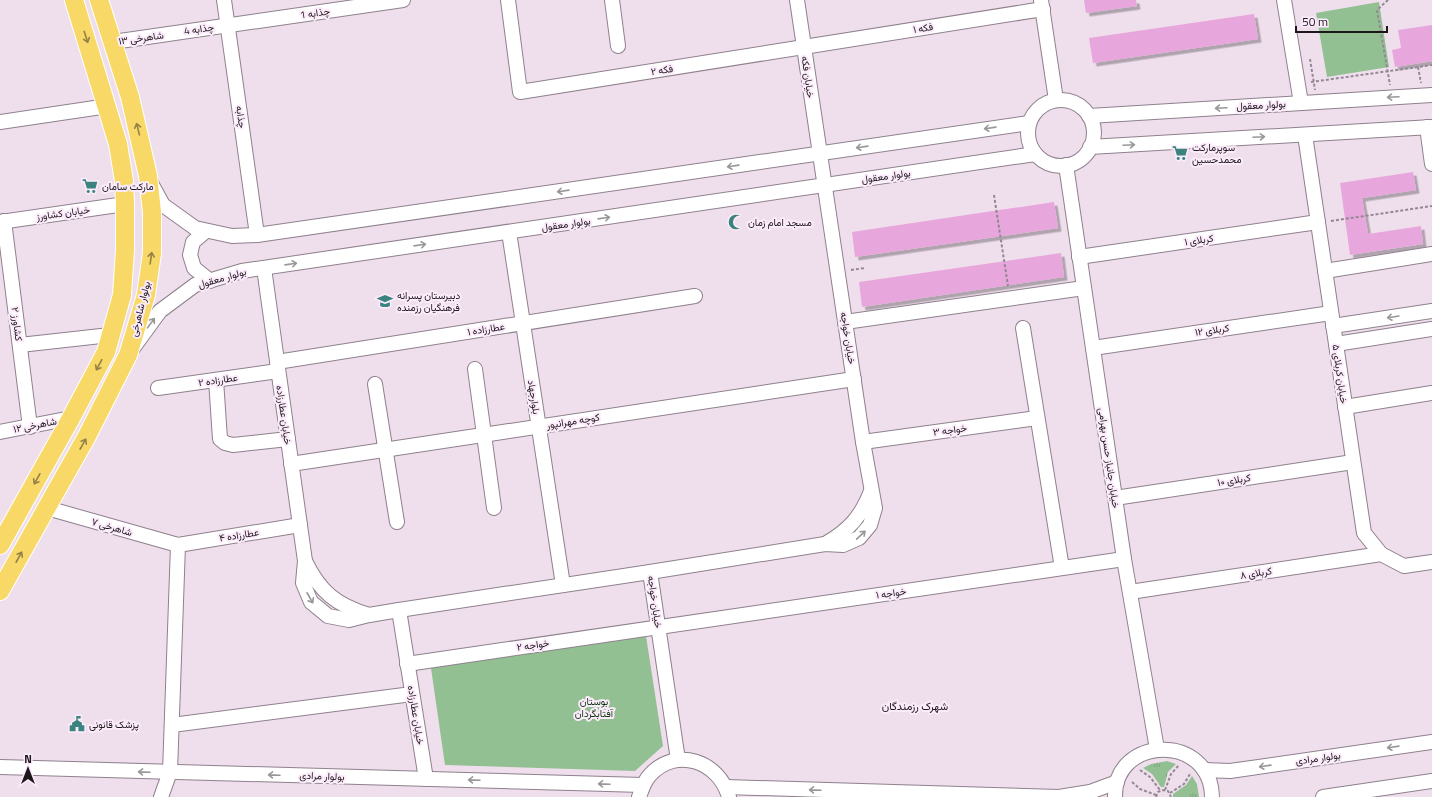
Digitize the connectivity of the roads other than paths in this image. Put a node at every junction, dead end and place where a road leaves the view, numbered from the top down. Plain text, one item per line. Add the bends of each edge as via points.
1 (74, 0) edge
2 (99, 0) edge
3 (224, 0) edge
4 (403, 0) edge
5 (508, 0) edge
6 (612, 0) edge
7 (797, 0) edge
8 (1284, 0) edge
9 (1042, 5) edge
10 (228, 25) junction
11 (170, 34) joint
12 (113, 42) junction
13 (618, 46) dead end
14 (804, 47) junction
15 (1427, 95) edge
16 (1056, 100) junction
17 (1301, 103) junction
18 (108, 106) junction
19 (1089, 116) junction
20 (0, 122) edge
21 (1029, 123) junction
22 (1429, 127) edge
23 (1305, 135) junction
24 (1090, 148) junction
25 (820, 154) junction
26 (1035, 154) junction
27 (1432, 164) edge
28 (1066, 165) junction
29 (148, 176) junction
30 (825, 186) junction
31 (125, 204) junction
32 (2, 221) edge
33 (1318, 222) junction
34 (206, 231) junction
35 (509, 232) junction
36 (256, 235) junction
37 (1432, 254) edge
38 (1079, 257) junction
39 (264, 268) junction
40 (1325, 271) junction
41 (210, 281) junction
42 (1084, 288) junction
43 (695, 296) dead end
44 (1432, 311) edge
45 (1332, 319) junction
46 (845, 322) junction
47 (523, 323) junction
48 (1023, 328) dead end
49 (1432, 329) edge
50 (110, 335) junction
51 (1336, 344) junction
52 (20, 345) junction
53 (1093, 348) junction
54 (128, 355) junction
55 (277, 366) junction
56 (475, 369) dead end
57 (854, 378) junction
58 (216, 380) junction
59 (375, 384) dead end
60 (158, 388) dead end
61 (1432, 394) edge
62 (1345, 407) junction
63 (71, 418) junction
64 (1037, 418) junction
65 (30, 427) junction
66 (539, 427) junction
67 (0, 432) edge
68 (484, 435) junction
69 (288, 439) junction
70 (863, 442) junction
71 (385, 450) junction
72 (1353, 462) junction
73 (291, 464) junction
74 (1115, 498) junction
75 (47, 508) junction
76 (494, 508) dead end
77 (397, 522) dead end
78 (300, 525) junction
79 (0, 545) edge
80 (178, 545) junction
81 (1381, 554) junction
82 (1124, 559) junction
83 (1432, 562) edge
84 (1062, 568) junction
85 (650, 572) junction
86 (563, 585) junction
87 (0, 591) edge
88 (1130, 592) junction
89 (399, 610) junction
90 (658, 627) junction
91 (407, 664) junction
92 (412, 694) junction
93 (172, 725) junction
94 (1432, 742) edge
95 (1157, 749) junction
96 (678, 760) junction
97 (0, 767) edge
98 (170, 772) junction
99 (1199, 773) junction
100 (426, 779) junction
101 (1432, 781) edge
102 (1123, 784) junction
103 (641, 791) edge
104 (727, 792) edge
105 (161, 797) edge
106 (1115, 797) edge
107 (1212, 797) edge
108 (1323, 797) edge

1 -> 18 main road, بولوار شاهرخی
2 - 12 main road, بولوار شاهرخی
3 - 10 street, چذابه
4 - 10 street, چذابه 1
5 - 14 street, فکه ۲ via 520,92
6 - 13 street
7 - 14 street, خیابان فکه
8 - 17 street
9 - 14 street, فکه ۱
9 - 16 street
10 - 11 street, چذابه 4
10 - 36 street, چذابه
11 - 12 street, شاهرخی ۱۳
29 -> 12 main road, بولوار شاهرخی via 130,97
14 - 25 street, خیابان فکه
15 -> 17 street, بولوار معقول
16 - 19 street via 1075,103
16 - 21 street via 1044,104 1035,112
17 -> 19 street, بولوار معقول
18 - 20 street
18 - 31 main road, بولوار شاهرخی via 118,144
19 - 24 street via 1094,131
21 -> 25 street
21 - 26 street via 1028,139
22 - 23 street
22 - 27 street
24 -> 23 street
23 - 33 street, خیابان کربلای ۵
24 - 28 street via 1076,162
25 - 30 street, خیابان فکه
25 -> 36 street
26 - 28 street via 1054,165
26 - 30 street, بولوار معقول
28 - 38 street, خیابان جانباز حسن بهرامی
29 - 34 street via 163,206 195,228
54 -> 29 main road, بولوار شاهرخی via 146,295 152,253 152,212
35 -> 30 street, بولوار معقول
30 - 46 street, خیابان خواجه
31 - 32 street, خیابان کشاورز
31 - 50 main road, بولوار شاهرخی via 122,295
32 - 52 street, کشاورز ۲
33 - 38 street, کربلای ۱
33 - 40 street, خیابان کربلای ۵
34 - 36 street via 232,236
34 - 41 street via 194,242 190,255 194,268
39 -> 35 street, بولوار معقول
35 - 47 street, بلوارجهاد
37 - 40 street
38 - 42 street, خیابان جانباز حسن بهرامی
39 - 41 street, بولوار معقول via 242,271
39 - 55 street, خیابان عطارزاده
40 - 45 street, خیابان کربلای ۵
54 -> 41 street, بولوار معقول via 160,311 195,285
42 - 46 street
42 - 53 street, خیابان جانباز حسن بهرامی
43 - 47 street, عطارزاده ۱
44 -> 45 street, کربلای ۱۲
45 - 51 street, خیابان کربلای ۵
45 - 53 street, کربلای ۱۲
46 - 57 street, خیابان خواجه
47 - 55 street, عطارزاده ۱
47 - 66 street, بلوارجهاد
48 - 64 street
49 - 51 street
50 - 52 street
50 -> 63 main road, بولوار شاهرخی via 106,352
51 - 62 street, خیابان کربلای ۵
52 - 65 street, کشاورز ۲
53 - 74 street, خیابان جانباز حسن بهرامی
75 -> 54 main road, بولوار شاهرخی via 88,436
55 - 58 street, عطارزاده ۲
55 - 69 street, خیابان عطارزاده
56 - 68 street
57 - 66 street, کوچه مهرانپور
57 - 70 street, خیابان خواجه
58 - 60 street, عطارزاده ۲
58 - 69 street via 220,438 225,443 233,445
59 - 71 street
61 - 62 street
62 - 72 street, خیابان کربلای ۵
63 - 65 street, شاهرخی ۱۲
63 -> 79 main road, بولوار شاهرخی
64 - 70 street, خواجه ۳
64 - 84 street
65 - 67 street, شاهرخی ۱۲
66 - 68 street, کوچه مهرانپور
66 - 86 street, بلوارجهاد
68 - 71 street, کوچه مهرانپور
68 - 76 street
69 - 73 street, خیابان عطارزاده
70 - 85 street, خیابان خواجه via 875,508 870,525 859,538 843,545 825,544
71 - 73 street, کوچه مهرانپور
71 - 77 street
72 - 74 street, کربلای ۱۰
72 - 81 street, خیابان کربلای ۵ via 1364,533
73 - 78 street, خیابان عطارزاده
74 - 82 street, خیابان جانباز حسن بهرامی
75 - 80 street, شاهرخی ۷
87 -> 75 main road, بولوار شاهرخی
78 - 80 street, عطارزاده ۴
78 - 89 street, خیابان عطارزاده via 305,561 303,583 311,602 328,616 348,620
80 - 93 street
81 - 83 street, خیابان کربلای ۵ via 1404,566
81 - 88 street, کربلای ۸
82 - 84 street, خواجه ۱
82 - 88 street, خیابان جانباز حسن بهرامی
84 - 90 street, خواجه ۱
85 - 86 street
85 - 90 street, خیابان خواجه
86 - 89 street
88 - 95 street, خیابان جانباز حسن بهرامی
89 - 91 street, خیابان عطارزاده
90 - 91 street, خواجه ۲
90 - 96 street, خیابان خواجه
91 - 92 street, خیابان عطارزاده
92 - 93 street
92 - 100 street, خیابان عطارزاده
93 - 98 street
94 -> 99 street, بولوار مرادی via 1230,771
95 - 99 street via 1168,749 1188,755 1197,762
95 - 102 street via 1132,760 1122,772
96 - 103 street via 657,768
96 - 104 street via 690,760 712,769 720,777
98 -> 97 street, بولوار مرادی
100 -> 98 street, بولوار مرادی
98 - 105 street
99 - 107 street via 1209,780
103 -> 100 street, بولوار مرادی
101 - 108 street
102 -> 104 street via 1059,796
102 - 106 street

